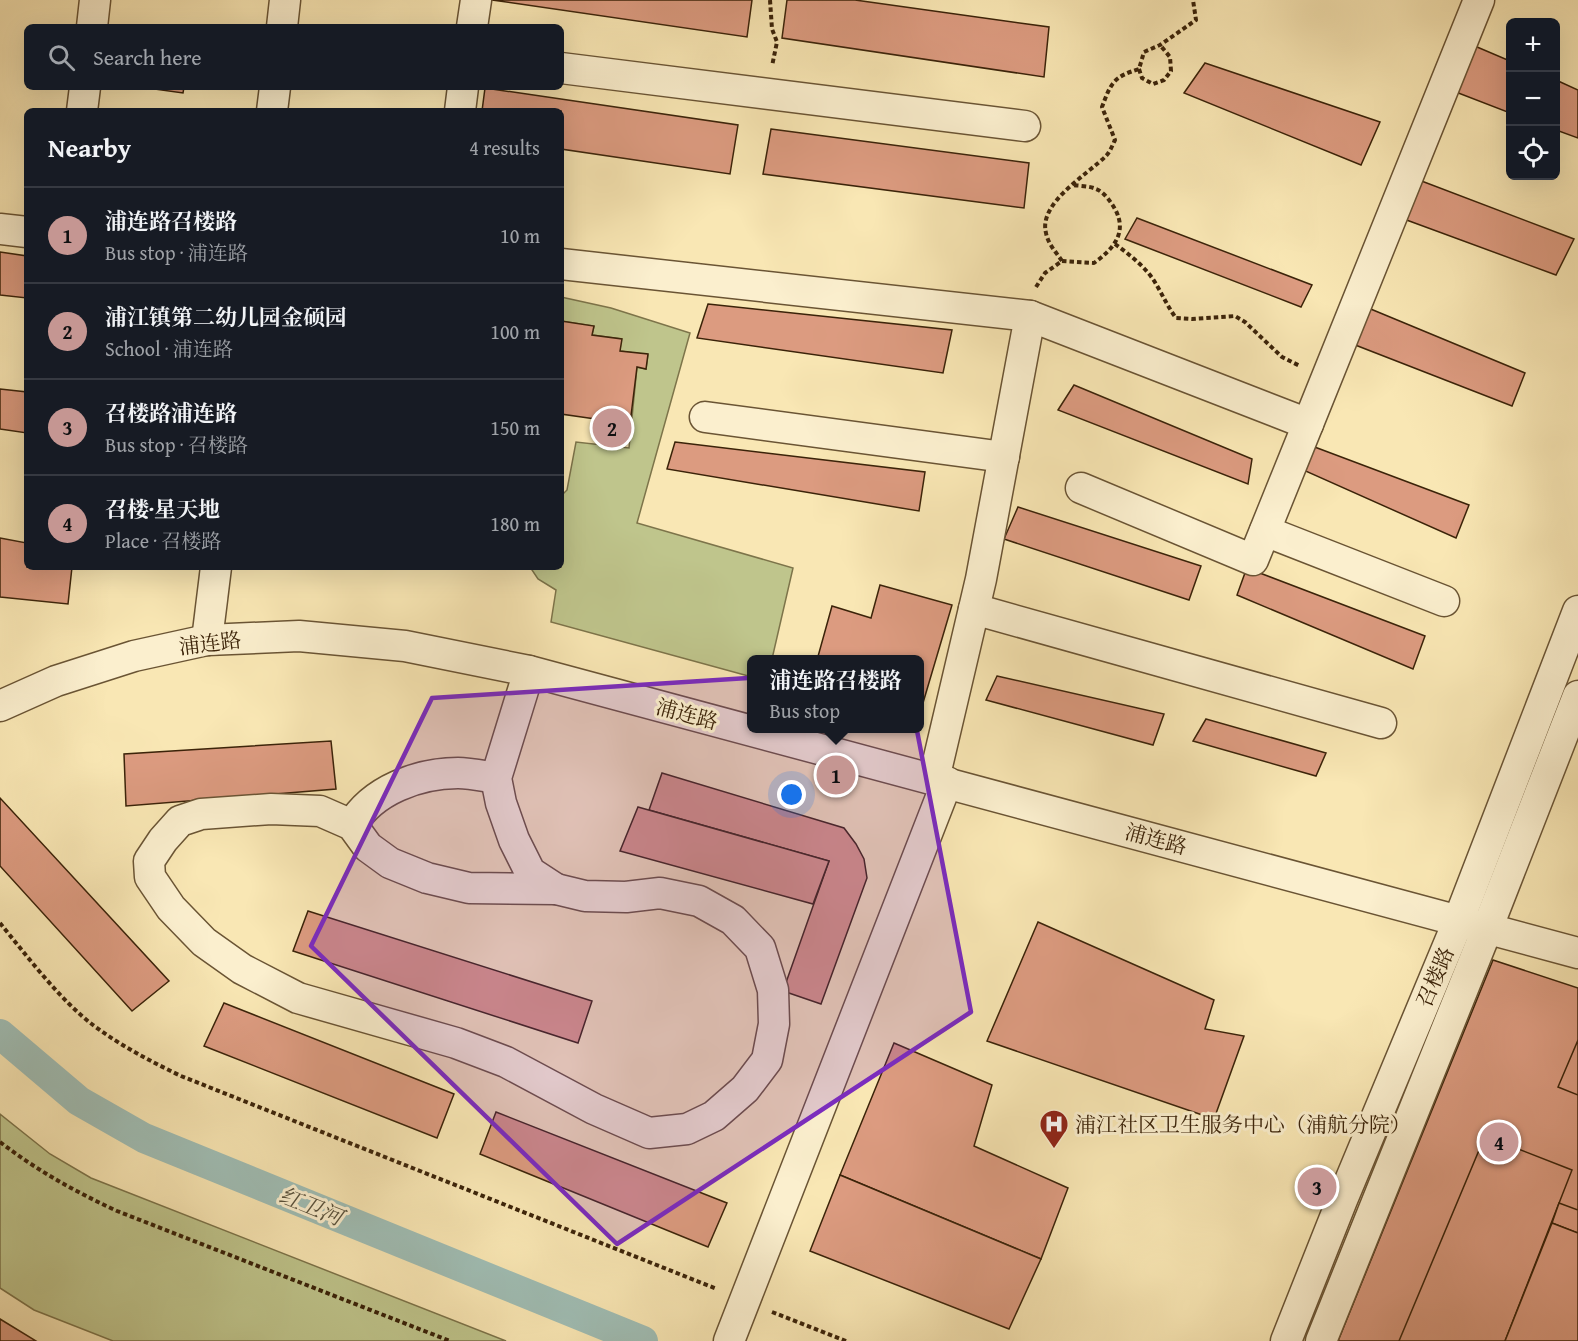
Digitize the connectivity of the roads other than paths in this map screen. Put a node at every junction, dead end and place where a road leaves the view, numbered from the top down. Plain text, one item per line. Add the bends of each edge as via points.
1 (95, 0) edge
2 (285, 0) edge
3 (476, 0) edge
4 (1479, 0) edge
5 (92, 24) edge
6 (282, 24) edge
7 (472, 24) edge
8 (564, 68) edge
9 (85, 90) edge
10 (275, 90) edge
11 (463, 90) edge
12 (82, 108) edge
13 (272, 108) edge
14 (460, 108) edge
15 (1025, 126) dead end
16 (0, 229) edge
17 (24, 232) edge
18 (564, 264) edge
19 (1022, 315) junction
20 (705, 417) dead end
21 (1308, 424) junction
22 (1004, 457) junction
23 (1081, 488) dead end
24 (1265, 531) junction
25 (216, 570) edge
26 (1444, 601) dead end
27 (974, 609) junction
28 (1578, 611) edge
29 (207, 640) junction
30 (529, 671) junction
31 (1578, 696) edge
32 (0, 706) edge
33 (1381, 723) dead end
34 (747, 730) edge
35 (757, 733) edge
36 (496, 778) junction
37 (940, 781) junction
38 (352, 825) junction
39 (556, 889) junction
40 (1458, 922) junction
41 (1487, 929) junction
42 (1578, 952) edge
43 (729, 1341) edge
44 (1286, 1341) edge
45 (1321, 1341) edge

1 - 5 street
2 - 6 street
3 - 7 street
4 - 21 street
8 - 15 street
9 - 12 street
10 - 13 street
11 - 14 street
16 - 17 street
18 - 19 street
19 - 21 street
19 - 22 street
20 - 22 street
21 - 24 street
22 - 27 street
23 - 24 street via 1253,560
24 - 26 street
25 - 29 street
27 - 33 street
27 - 37 street
28 - 40 street, 召楼路
29 - 30 street, 浦连路 via 299,636 393,645
29 - 32 street, 浦连路 via 134,656 56,681
30 - 34 street, 浦连路
30 - 36 street
31 - 41 street, 召楼路
35 - 37 street, 浦连路
36 - 38 street via 459,773 420,777 386,792 360,813
36 - 39 street via 514,840 530,872
37 - 40 street, 浦连路
37 - 43 street
38 - 39 street via 368,847 390,863 427,878 469,888
38 - 39 street via 320,811 271,809 201,814 180,821 163,840 149,861 150,877 171,908 204,942 242,969 298,998 486,1054 649,1133 687,1129 714,1116 746,1089 767,1060 774,1024 773,990 760,948 733,920 699,901 660,893 585,896
40 - 41 street, 浦连路
40 - 44 street, 召楼路
41 - 42 street, 浦连路
41 - 45 street, 召楼路

